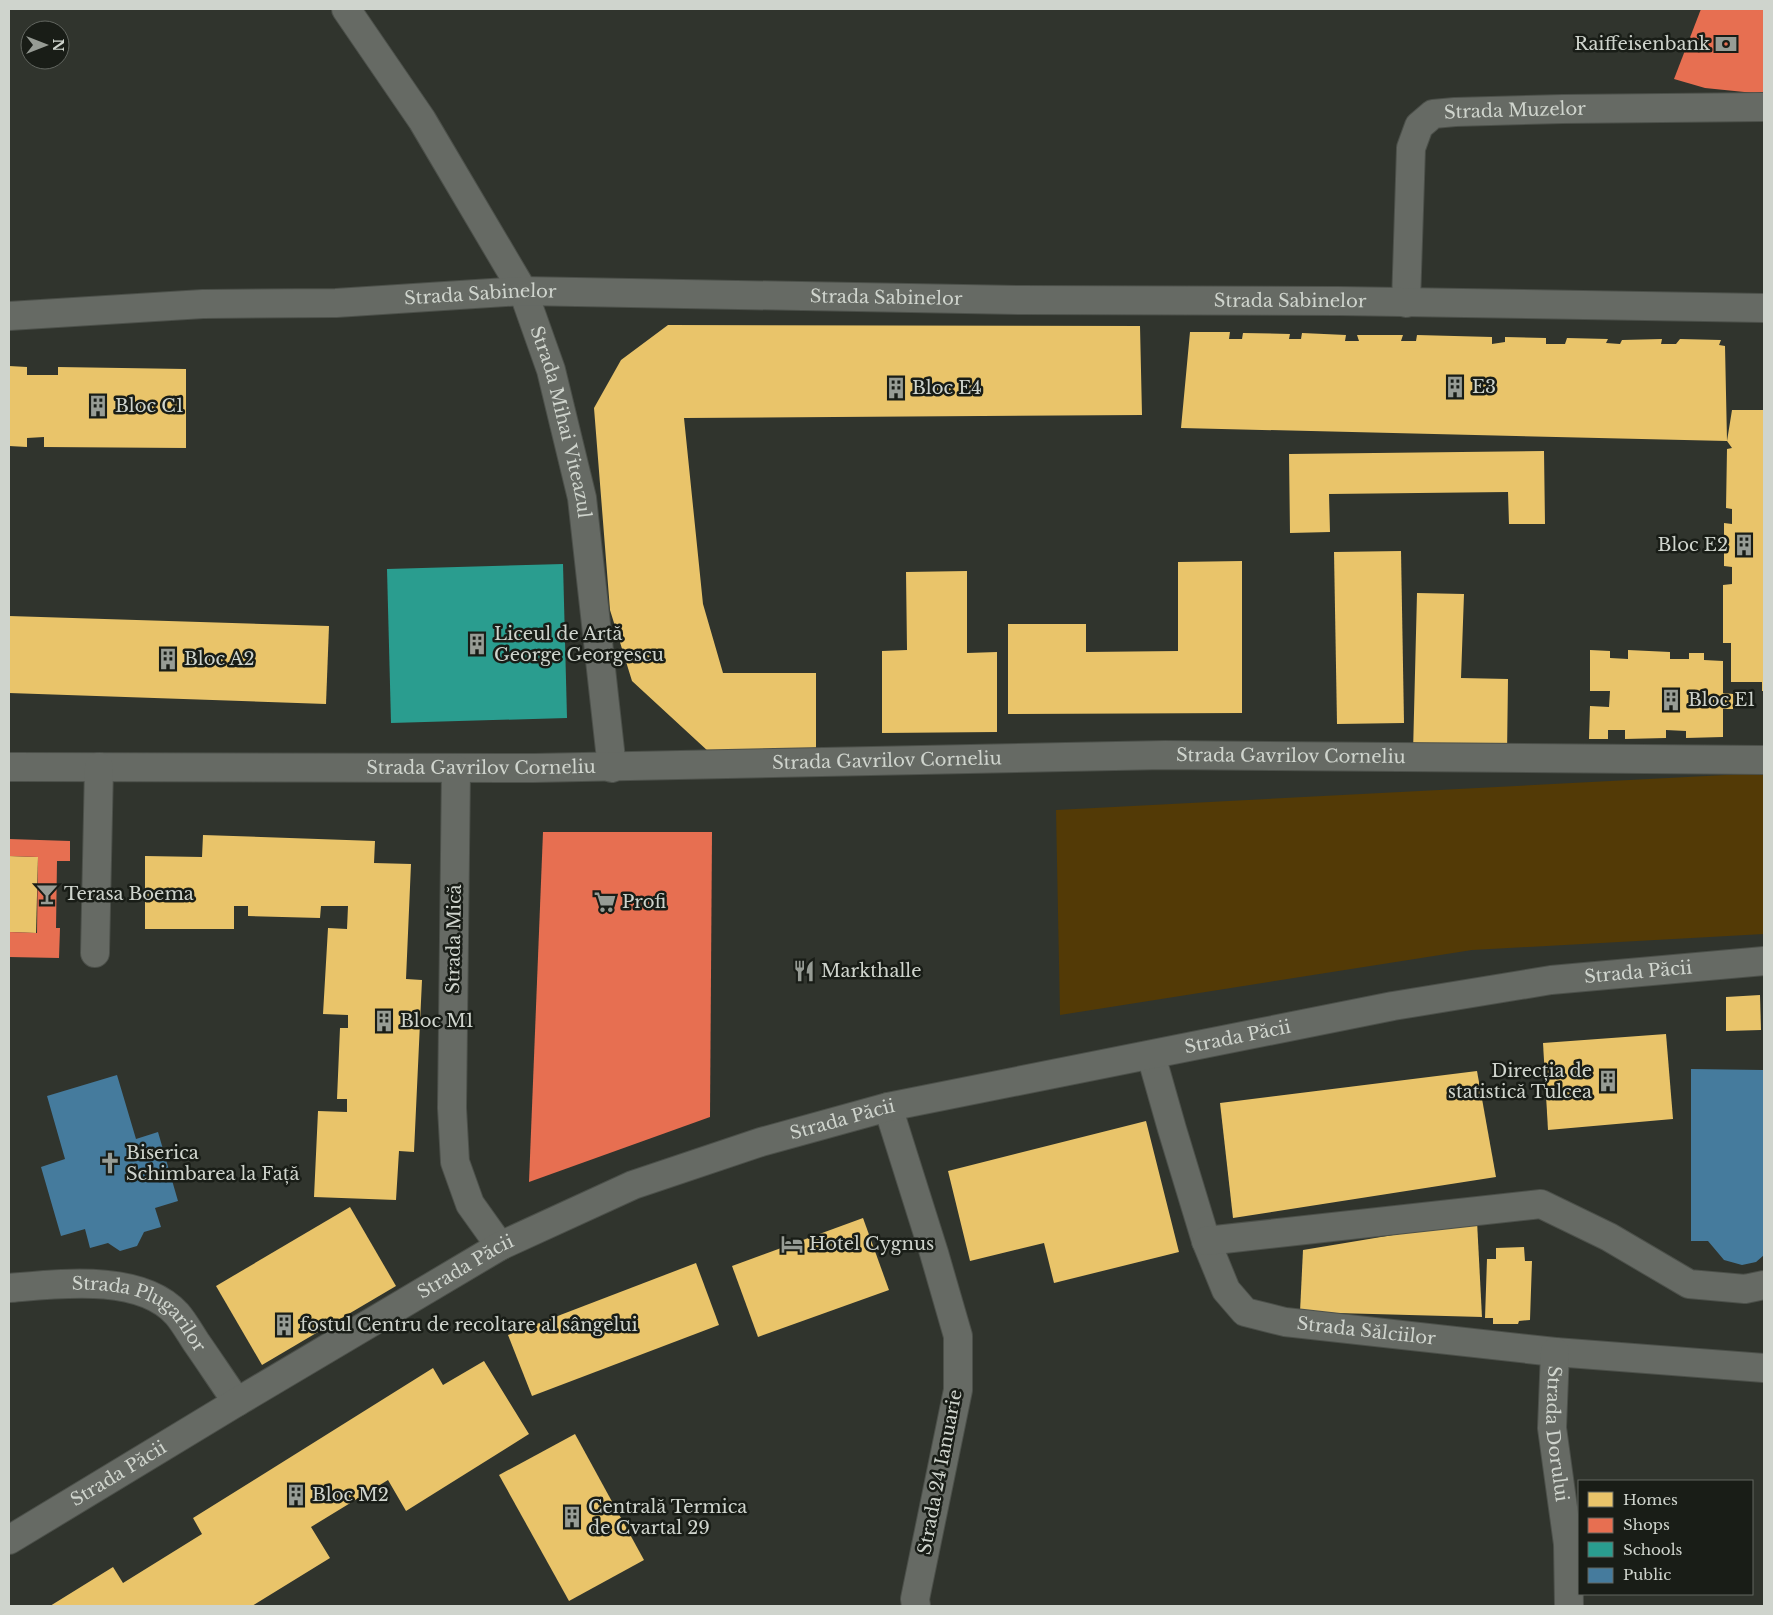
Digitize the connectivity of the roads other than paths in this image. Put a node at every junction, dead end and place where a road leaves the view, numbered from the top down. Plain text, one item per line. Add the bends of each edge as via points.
1 (346, 9) edge
2 (1764, 107) edge
3 (523, 291) junction
4 (1406, 303) junction
5 (1764, 308) edge
6 (9, 316) edge
7 (1764, 760) edge
8 (9, 767) edge
9 (99, 767) junction
10 (612, 768) junction
11 (456, 769) junction
12 (95, 953) dead end
13 (1764, 961) edge
14 (1151, 1055) junction
15 (888, 1108) junction
16 (1206, 1241) junction
17 (500, 1246) junction
18 (1764, 1285) edge
19 (9, 1288) edge
20 (1555, 1352) junction
21 (1764, 1368) edge
22 (237, 1402) junction
23 (9, 1540) edge
24 (916, 1606) edge
25 (1569, 1606) edge

1 - 3 street, Strada Mihai Viteazul via 422,120
2 - 4 street, Strada Muzelor via 1433,114 1419,126 1411,148
3 - 4 street, Strada Sabinelor
3 - 6 street, Strada Sabinelor via 336,303 203,304
3 - 10 street, Strada Mihai Viteazul via 551,370 582,498
4 - 5 street, Strada Sabinelor
7 - 10 street, Strada Gavrilov Corneliu via 1165,755
8 - 9 street, Strada Gavrilov Corneliu
9 - 11 street, Strada Gavrilov Corneliu
9 - 12 street
10 - 11 street, Strada Gavrilov Corneliu
11 - 17 street, Strada Mică via 452,1108 456,1162 470,1204
13 - 14 street, Strada Păcii via 1551,980 1393,1006
14 - 15 street, Strada Păcii
14 - 16 street, Strada Sălciilor
15 - 17 street, Strada Păcii via 761,1142 633,1185
15 - 24 street, Strada 24 Ianuarie via 958,1336 958,1390
16 - 18 street via 1542,1204 1609,1237 1689,1284 1744,1289
16 - 20 street, Strada Sălciilor via 1226,1290 1245,1312 1285,1322
17 - 22 street, Strada Păcii
19 - 22 street, Strada Plugarilor via 103,1284 138,1291 161,1300 177,1314
20 - 21 street, Strada Sălciilor
20 - 25 street, Strada Dorului via 1552,1428 1568,1544
22 - 23 street, Strada Păcii

